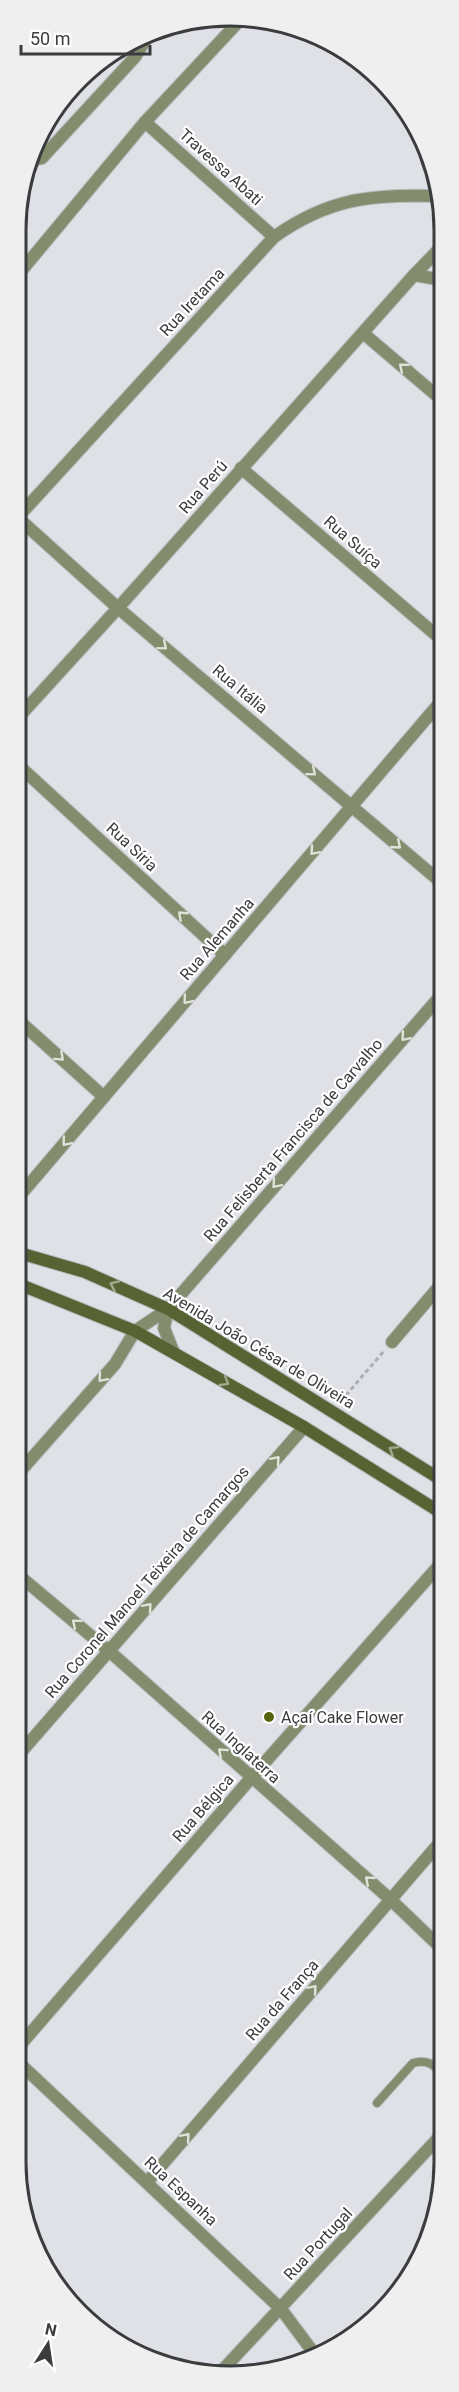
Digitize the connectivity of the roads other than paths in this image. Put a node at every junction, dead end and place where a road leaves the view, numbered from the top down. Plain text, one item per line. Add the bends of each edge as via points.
1 (234, 26) edge
2 (142, 46) edge
3 (145, 122) junction
4 (38, 159) edge
5 (431, 196) edge
6 (274, 237) junction
7 (433, 256) edge
8 (26, 265) edge
9 (414, 275) junction
10 (433, 278) edge
11 (363, 333) junction
12 (433, 393) edge
13 (241, 468) junction
14 (26, 508) edge
15 (26, 526) edge
16 (118, 608) junction
17 (433, 633) edge
18 (26, 709) edge
19 (433, 711) edge
20 (26, 772) edge
21 (352, 807) junction
22 (433, 876) edge
23 (225, 955) junction
24 (433, 1004) edge
25 (26, 1027) edge
26 (104, 1097) junction
27 (26, 1188) edge
28 (26, 1255) edge
29 (26, 1288) edge
30 (434, 1293) edge
31 (168, 1309) junction
32 (135, 1330) junction
33 (392, 1342) road end
34 (174, 1353) junction
35 (304, 1427) junction
36 (26, 1465) edge
37 (434, 1475) edge
38 (434, 1508) edge
39 (434, 1571) edge
40 (26, 1581) edge
41 (109, 1651) junction
42 (26, 1746) edge
43 (250, 1778) junction
44 (434, 1849) edge
45 (390, 1899) junction
46 (434, 1940) edge
47 (26, 2038) edge
48 (434, 2065) edge
49 (26, 2069) edge
50 (377, 2103) dead end
51 (434, 2143) edge
52 (148, 2181) junction
53 (281, 2308) junction
54 (311, 2349) edge
55 (226, 2366) edge

1 - 3 street
2 - 4 street
3 - 6 street, Travessa Abati
3 - 8 street
5 - 6 street, Rua Iretama via 367,197 331,206 299,219
6 - 14 street, Rua Iretama
7 - 9 street, Rua Perú
9 - 10 street
9 - 11 street, Rua Perú
12 -> 11 street
11 - 13 street, Rua Perú
13 - 16 street, Rua Perú
13 - 17 street, Rua Suíça
15 - 16 street, Rua Itália
16 - 18 street, Rua Perú
16 -> 21 street, Rua Itália
19 - 21 street, Rua Alemanha
23 -> 20 street, Rua Síria
21 -> 22 street, Rua Itália
21 -> 23 street, Rua Alemanha
23 -> 26 street, Rua Alemanha
24 -> 31 street, Rua Felisberta Francisca de Carvalho
25 -> 26 street
26 -> 27 street, Rua Alemanha
31 -> 28 main road, Avenida João César de Oliveira via 85,1272
29 - 32 main road
30 - 33 street
31 - 32 street, Rua Felisberta Francisca de Carvalho
31 - 34 street via 164,1328
37 -> 31 main road, Avenida João César de Oliveira
32 - 34 main road
32 -> 36 street via 115,1364
34 -> 35 main road
35 - 38 main road
41 -> 35 street, Rua Coronel Manoel Teixeira de Camargos
39 - 43 street, Rua Bélgica
41 -> 40 street, Rua Inglaterra
41 - 42 street, Rua Coronel Manoel Teixeira de Camargos
43 -> 41 street, Rua Inglaterra
45 -> 43 street, Rua Inglaterra
43 - 47 street, Rua Bélgica
44 - 45 street, Rua da França
45 - 46 street, Rua Inglaterra
52 -> 45 street, Rua da França
48 - 50 lane via 413,2063
49 - 52 street, Rua Espanha
51 - 53 street, Rua Portugal
52 - 53 street, Rua Espanha
53 - 54 street, Rua Espanha
53 - 55 street, Rua Portugal

